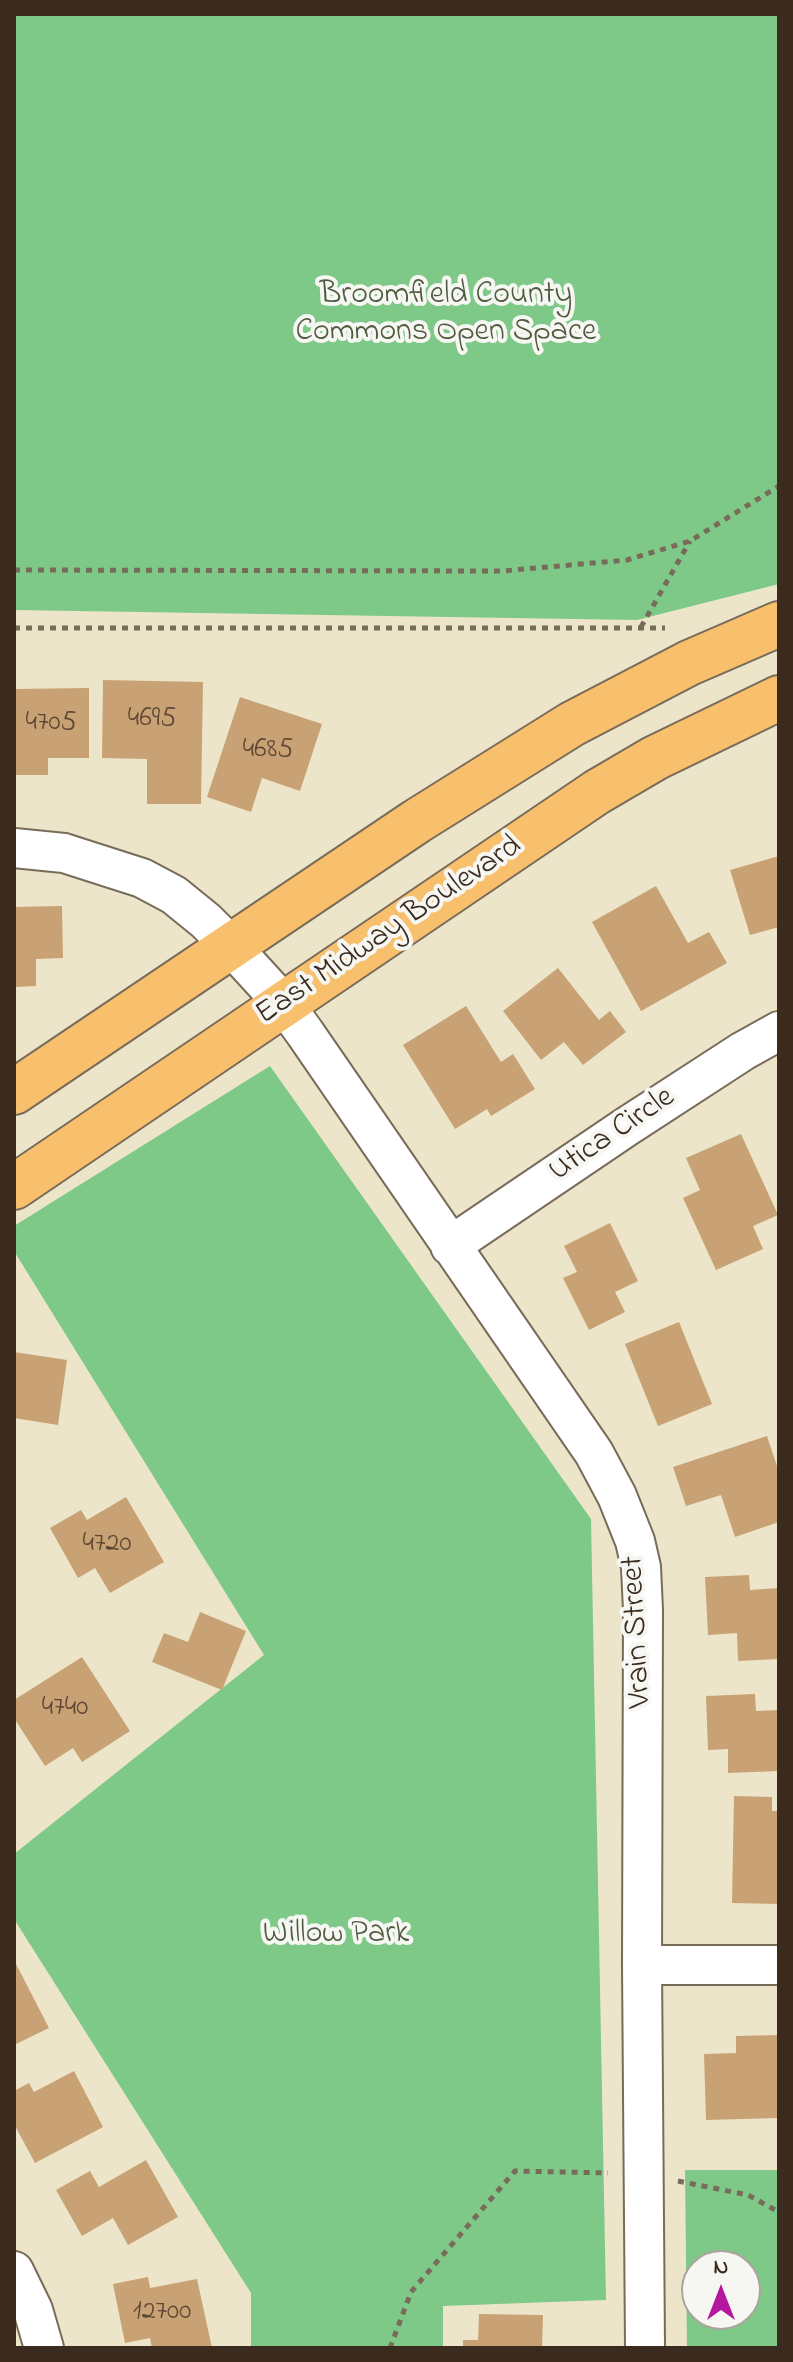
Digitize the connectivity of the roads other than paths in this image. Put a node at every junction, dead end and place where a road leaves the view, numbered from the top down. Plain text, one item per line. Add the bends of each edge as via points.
1 (779, 624) edge
2 (779, 698) edge
3 (14, 848) edge
4 (231, 946) junction
5 (284, 1004) junction
6 (779, 1031) edge
7 (14, 1092) edge
8 (14, 1187) edge
9 (450, 1246) junction
10 (642, 1965) junction
11 (779, 1965) edge
12 (14, 2271) edge
13 (44, 2348) edge
14 (645, 2348) edge

1 - 4 main road via 689,663 572,724
2 - 5 main road, East Midway Boulevard via 597,792
3 - 4 street, Vrain Street via 64,853 142,878 174,895
4 - 5 street, Vrain Street
4 - 7 main road
5 - 8 main road, East Midway Boulevard
5 - 9 street, Vrain Street
6 - 9 street, Utica Circle
9 - 10 street, Vrain Street via 594,1453 635,1541 643,1610
10 - 11 street
10 - 14 street, Vrain Street
12 - 13 street

